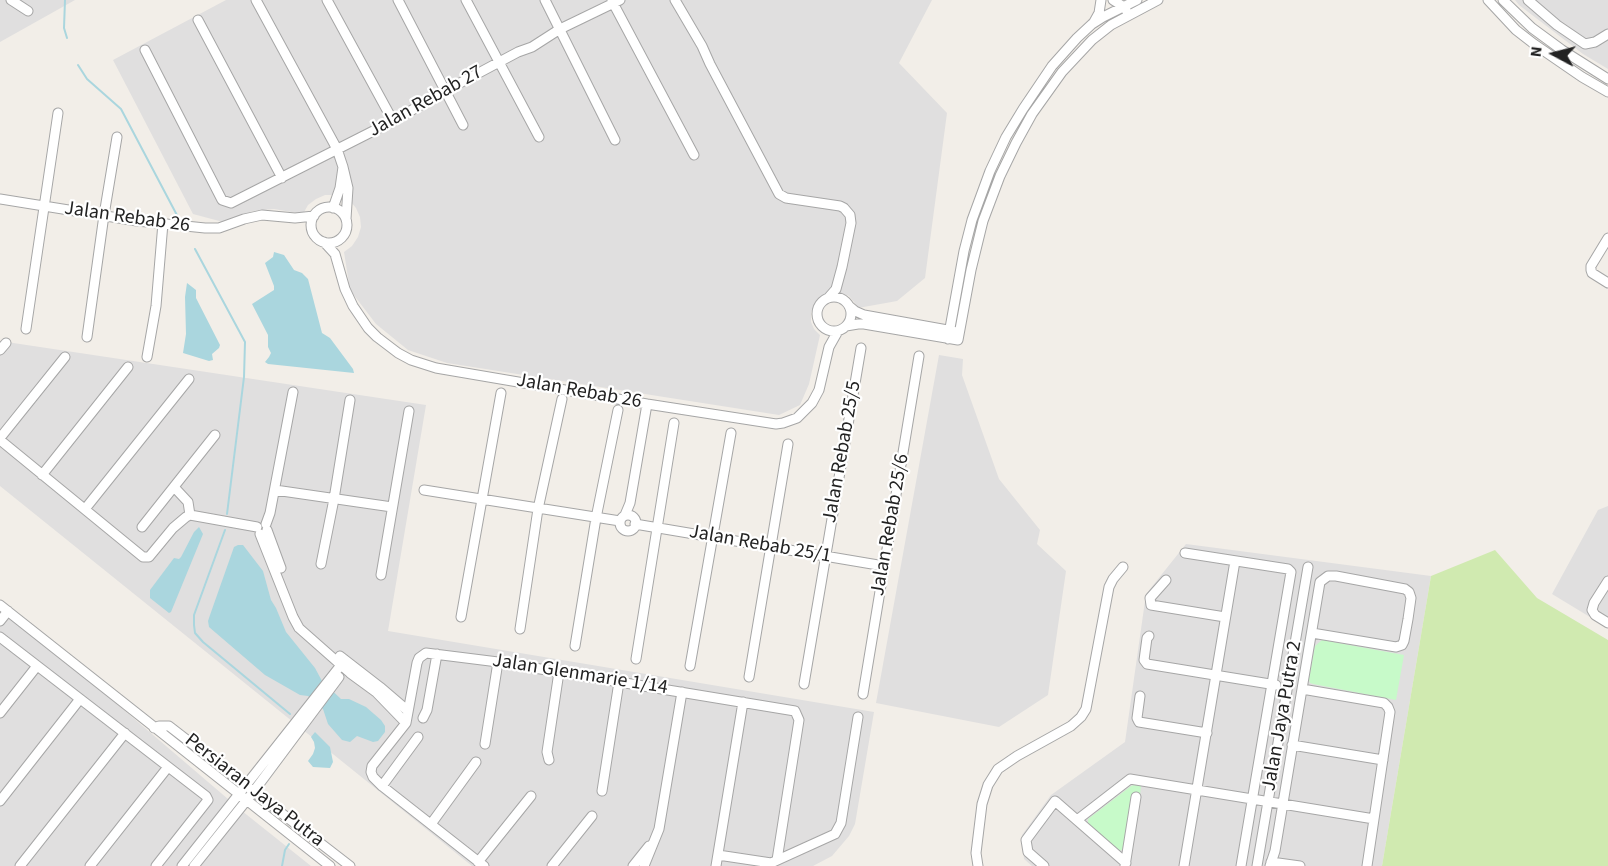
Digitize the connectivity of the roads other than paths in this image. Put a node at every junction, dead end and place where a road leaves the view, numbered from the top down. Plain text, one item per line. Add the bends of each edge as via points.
1 (11, 0) edge
2 (256, 0) edge
3 (327, 0) edge
4 (398, 0) edge
5 (466, 0) edge
6 (545, 0) edge
7 (675, 0) edge
8 (1101, 0) edge
9 (1113, 0) edge
10 (1137, 0) edge
11 (1158, 0) edge
12 (1488, 0) edge
13 (1503, 0) edge
14 (615, 1) edge
15 (1534, 2) edge
16 (28, 11) dead end
17 (1126, 11) junction
18 (198, 20) dead end
19 (1092, 24) junction
20 (560, 29) junction
21 (1608, 34) edge
22 (145, 50) dead end
23 (500, 62) junction
24 (1608, 79) edge
25 (445, 91) junction
26 (1608, 92) edge
27 (58, 113) dead end
28 (393, 122) junction
29 (463, 125) dead end
30 (117, 137) dead end
31 (539, 137) dead end
32 (615, 140) dead end
33 (337, 149) junction
34 (694, 155) dead end
35 (343, 167) junction
36 (282, 178) junction
37 (0, 199) edge
38 (44, 206) junction
39 (333, 208) junction
40 (104, 215) junction
41 (314, 216) junction
42 (288, 218) junction
43 (346, 219) junction
44 (163, 224) junction
45 (313, 231) junction
46 (1608, 238) edge
47 (340, 239) junction
48 (324, 242) junction
49 (842, 267) junction
50 (340, 270) junction
51 (1608, 283) edge
52 (829, 297) junction
53 (846, 303) junction
54 (954, 306) junction
55 (932, 327) junction
56 (824, 328) junction
57 (842, 328) junction
58 (26, 329) dead end
59 (954, 335) junction
60 (87, 337) dead end
61 (861, 348) dead end
62 (919, 356) dead end
63 (65, 357) dead end
64 (147, 357) dead end
65 (826, 358) junction
66 (128, 367) dead end
67 (189, 379) dead end
68 (293, 392) dead end
69 (501, 393) dead end
70 (562, 399) dead end
71 (350, 400) dead end
72 (647, 404) junction
73 (618, 410) dead end
74 (409, 411) dead end
75 (674, 423) dead end
76 (731, 433) dead end
77 (215, 435) dead end
78 (0, 439) edge
79 (788, 444) dead end
80 (42, 475) junction
81 (174, 487) junction
82 (275, 490) junction
83 (424, 490) dead end
84 (334, 499) junction
85 (481, 499) junction
86 (392, 507) junction
87 (538, 508) junction
88 (85, 509) junction
89 (190, 515) junction
90 (596, 518) junction
91 (628, 519) junction
92 (142, 527) dead end
93 (656, 527) junction
94 (262, 529) junction
95 (713, 536) junction
96 (771, 546) junction
97 (1185, 553) dead end
98 (826, 557) junction
99 (1235, 561) junction
100 (321, 564) dead end
101 (884, 566) junction
102 (1122, 567) dead end
103 (1308, 567) dead end
104 (381, 575) dead end
105 (1166, 580) dead end
106 (1608, 581) edge
107 (4, 608) edge
108 (460, 617) dead end
109 (1225, 617) junction
110 (0, 621) edge
111 (1608, 622) edge
112 (520, 629) dead end
113 (1312, 633) junction
114 (1149, 636) dead end
115 (0, 637) edge
116 (575, 646) dead end
117 (437, 654) junction
118 (636, 659) dead end
119 (498, 662) junction
120 (345, 664) junction
121 (37, 666) junction
122 (690, 666) dead end
123 (560, 672) junction
124 (1216, 675) junction
125 (748, 677) dead end
126 (619, 682) junction
127 (804, 684) dead end
128 (1273, 684) junction
129 (1288, 687) junction
130 (1302, 688) junction
131 (378, 690) junction
132 (682, 692) junction
133 (863, 694) dead end
134 (1140, 696) dead end
135 (411, 697) junction
136 (394, 698) junction
137 (80, 699) junction
138 (743, 702) junction
139 (408, 711) junction
140 (0, 713) edge
141 (858, 717) dead end
142 (423, 718) dead end
143 (406, 723) junction
144 (154, 728) junction
145 (1207, 733) junction
146 (125, 734) junction
147 (418, 737) dead end
148 (485, 744) dead end
149 (1292, 745) junction
150 (549, 760) dead end
151 (1383, 760) junction
152 (476, 762) dead end
153 (168, 767) junction
154 (226, 770) junction
155 (261, 773) junction
156 (382, 786) junction
157 (250, 788) junction
158 (1197, 790) junction
159 (602, 791) dead end
160 (531, 796) dead end
161 (243, 797) junction
162 (1136, 797) dead end
163 (1253, 800) junction
164 (0, 801) edge
165 (1268, 802) junction
166 (1282, 804) junction
167 (272, 805) junction
168 (592, 816) dead end
169 (1374, 819) junction
170 (1077, 820) junction
171 (431, 824) junction
172 (657, 838) junction
173 (718, 855) junction
174 (777, 860) junction
175 (481, 864) edge
176 (1271, 864) edge
177 (1126, 865) edge
178 (20, 866) edge
179 (90, 866) edge
180 (156, 866) edge
181 (182, 866) edge
182 (194, 866) edge
183 (330, 866) edge
184 (350, 866) edge
185 (552, 866) edge
186 (633, 866) edge
187 (644, 866) edge
188 (716, 866) edge
189 (978, 866) edge
190 (1044, 866) edge
191 (1184, 866) edge
192 (1242, 866) edge
193 (1257, 866) edge
194 (1300, 866) edge
195 (1367, 866) edge

1 - 16 street
2 - 33 street
3 - 28 street
4 - 25 street
5 - 23 street
6 - 20 street
7 - 49 street via 778,194 840,206 850,215
8 - 19 street
9 - 17 street
10 - 17 street
11 - 17 street
12 - 26 street via 1534,44
13 - 24 street via 1532,28
14 - 20 street, Jalan Rebab 27
14 - 34 street
15 - 21 street via 1557,25 1585,44
17 - 19 street
17 - 59 street via 1062,72 1016,143 983,221
18 - 36 street
19 - 54 street via 1052,66 1002,146 972,220
20 - 23 street, Jalan Rebab 27
20 - 32 street
22 - 36 street, Jalan Rebab 27 via 222,200 231,203
23 - 25 street, Jalan Rebab 27
23 - 31 street
25 - 28 street, Jalan Rebab 27
25 - 29 street
27 - 38 street
28 - 33 street, Jalan Rebab 27
30 - 40 street
33 - 35 street
33 - 36 street, Jalan Rebab 27
35 - 39 street
35 - 43 street via 348,188
37 - 38 street, Jalan Rebab 26
38 - 40 street, Jalan Rebab 26
38 - 58 street
39 - 41 street via 322,209
39 - 43 street
40 - 44 street, Jalan Rebab 26
40 - 60 street
41 - 42 street, Jalan Rebab 26
41 - 45 street
42 - 44 street, Jalan Rebab 26 via 262,215 213,229
42 - 45 street
43 - 47 street via 346,230
44 - 64 street
45 - 48 street
46 - 51 street via 1591,266 1592,273
47 - 48 street
47 - 50 street
48 - 50 street via 335,254
49 - 52 street via 836,289
49 - 53 street via 841,289
50 - 72 street, Jalan Rebab 26 via 360,318 382,342 411,360 436,368
52 - 53 street
52 - 56 street via 817,311
53 - 55 street via 864,315
53 - 57 street via 851,315
54 - 55 street via 944,322
54 - 59 street
55 - 59 street
56 - 57 street
56 - 65 street, Jalan Rebab 26
57 - 59 street via 864,324
57 - 65 street, Jalan Rebab 26 via 831,342
61 - 98 street, Jalan Rebab 25/5
62 - 101 street, Jalan Rebab 25/6
63 - 78 street
65 - 72 street, Jalan Rebab 26 via 812,403 797,418 783,423
66 - 80 street
67 - 88 street
68 - 82 street
69 - 85 street
70 - 87 street
71 - 84 street
72 - 91 street
73 - 90 street
74 - 86 street
75 - 93 street
76 - 95 street
77 - 81 street
78 - 80 street
79 - 96 street
80 - 88 street
81 - 89 street via 188,502
81 - 92 street
82 - 84 street
82 - 94 street
83 - 85 street, Jalan Rebab 25/1
84 - 86 street
84 - 100 street
85 - 87 street, Jalan Rebab 25/1
85 - 108 street
86 - 104 street
87 - 90 street, Jalan Rebab 25/1
87 - 112 street
88 - 89 street via 147,557
89 - 94 street
90 - 91 street, Jalan Rebab 25/1
90 - 116 street
91 - 93 street, Jalan Rebab 25/1
93 - 95 street, Jalan Rebab 25/1
93 - 118 street
94 - 120 street via 299,628
95 - 96 street, Jalan Rebab 25/1
95 - 122 street
96 - 98 street, Jalan Rebab 25/1
96 - 125 street
97 - 99 street
98 - 101 street, Jalan Rebab 25/1
98 - 127 street, Jalan Rebab 25/5
99 - 109 street
99 - 128 street via 1291,572
101 - 133 street, Jalan Rebab 25/6
102 - 189 street via 1108,587 1086,709 1071,726 1017,756 993,777 982,804
103 - 129 street, Jalan Jaya Putra 2
105 - 109 street via 1150,598 1151,604
106 - 111 street via 1592,610
107 - 110 street
107 - 144 street, Persiaran Jaya Putra
109 - 124 street
113 - 113 street via 1320,582 1328,576 1409,592 1402,645
113 - 130 street
114 - 124 street via 1144,660 1147,664
115 - 121 street
117 - 119 street, Jalan Glenmarie 1/14
117 - 135 street via 426,653 419,658
117 - 142 street
119 - 123 street, Jalan Glenmarie 1/14
119 - 148 street
120 - 131 street
120 - 155 street
121 - 137 street
121 - 140 street
123 - 126 street, Jalan Glenmarie 1/14
123 - 150 street
124 - 128 street
124 - 145 street
126 - 132 street, Jalan Glenmarie 1/14
126 - 159 street
128 - 129 street
128 - 163 street
129 - 165 street, Jalan Jaya Putra 2
130 - 149 street
130 - 151 street via 1384,703 1390,712
131 - 136 street
131 - 143 street
132 - 138 street, Jalan Glenmarie 1/14
132 - 172 street
134 - 145 street via 1140,722
135 - 136 street
135 - 139 street
136 - 139 street
137 - 146 street
137 - 164 street
138 - 173 street
138 - 174 street, Jalan Glenmarie 1/14 via 795,711 799,720
139 - 143 street
141 - 174 street via 841,824 835,834
143 - 156 street via 372,766 371,772
144 - 154 street, Persiaran Jaya Putra via 169,726
144 - 161 street, Persiaran Jaya Putra
145 - 158 street
146 - 153 street
146 - 178 street
147 - 156 street
149 - 151 street
149 - 166 street
151 - 169 street
152 - 171 street
153 - 179 street
153 - 180 street via 208,800
154 - 155 street
154 - 157 street, Persiaran Jaya Putra
155 - 157 street
155 - 167 street
156 - 171 street
157 - 161 street
157 - 167 street, Persiaran Jaya Putra
158 - 163 street
158 - 170 street via 1130,779
158 - 191 street
160 - 175 street
161 - 181 street
161 - 182 street
161 - 183 street, Persiaran Jaya Putra
162 - 177 street
163 - 165 street
163 - 192 street
165 - 166 street
165 - 193 street, Jalan Jaya Putra 2
166 - 169 street
166 - 176 street
167 - 184 street, Persiaran Jaya Putra
168 - 185 street
169 - 195 street
170 - 177 street
170 - 190 street via 1055,801 1026,840 1028,852
171 - 175 street
172 - 186 street
172 - 187 street
173 - 174 street via 771,863
173 - 188 street
176 - 194 street

